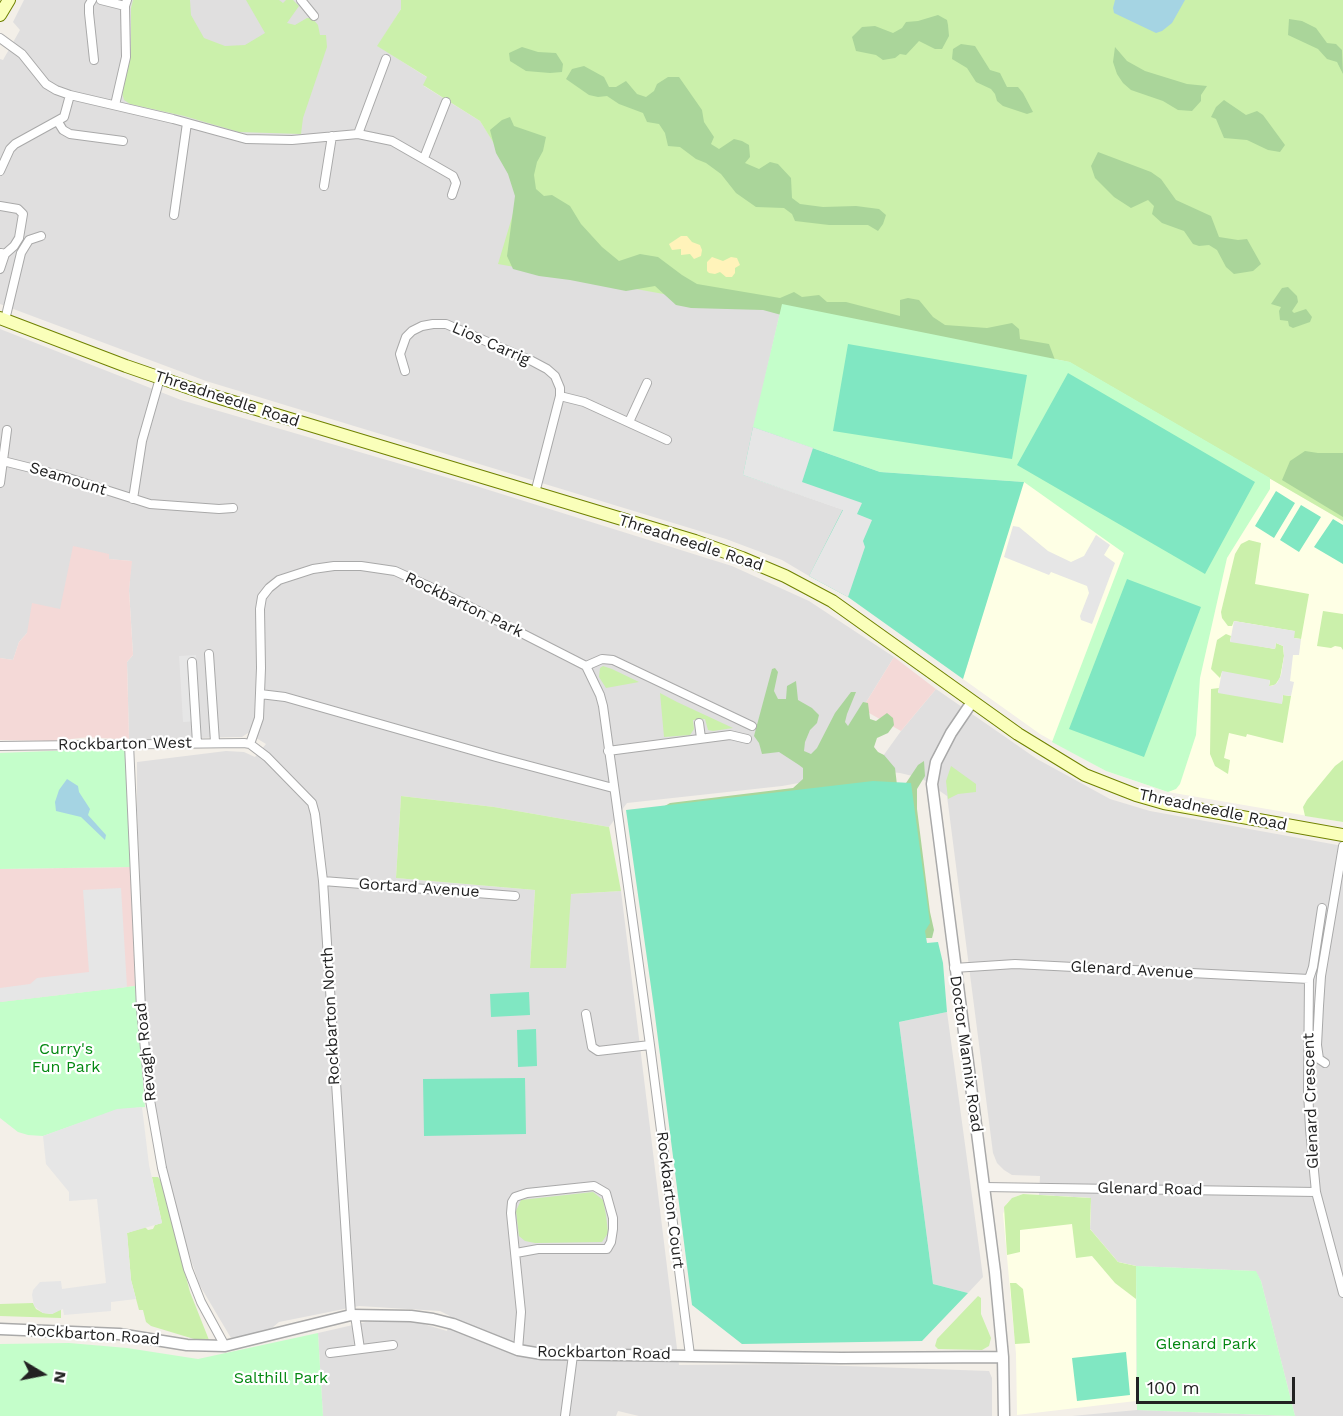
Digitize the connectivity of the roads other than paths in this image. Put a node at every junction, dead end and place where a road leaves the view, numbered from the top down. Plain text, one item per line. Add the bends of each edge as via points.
1 (9, 0) edge
2 (92, 0) edge
3 (101, 0) edge
4 (301, 0) edge
5 (126, 3) edge
6 (0, 15) edge
7 (314, 16) dead end
8 (0, 38) edge
9 (386, 59) dead end
10 (94, 60) dead end
11 (70, 95) junction
12 (446, 102) dead end
13 (115, 105) junction
14 (58, 122) junction
15 (187, 123) junction
16 (358, 134) junction
17 (332, 136) junction
18 (123, 141) dead end
19 (424, 158) junction
20 (0, 171) edge
21 (324, 186) dead end
22 (452, 195) dead end
23 (0, 206) edge
24 (174, 215) dead end
25 (41, 236) dead end
26 (3, 253) edge
27 (0, 269) edge
28 (3, 319) edge
29 (405, 370) dead end
30 (160, 378) junction
31 (646, 383) dead end
32 (560, 396) junction
33 (629, 422) junction
34 (7, 430) dead end
35 (666, 440) dead end
36 (3, 461) junction
37 (0, 483) edge
38 (534, 494) junction
39 (132, 499) junction
40 (233, 508) dead end
41 (209, 654) dead end
42 (192, 662) dead end
43 (586, 666) junction
44 (261, 694) junction
45 (972, 702) junction
46 (699, 723) dead end
47 (752, 726) dead end
48 (701, 738) junction
49 (747, 739) dead end
50 (215, 742) junction
51 (197, 743) junction
52 (129, 744) junction
53 (249, 744) junction
54 (0, 746) edge
55 (608, 751) junction
56 (613, 788) junction
57 (1343, 835) edge
58 (1343, 846) edge
59 (323, 881) junction
60 (515, 896) dead end
61 (1322, 908) dead end
62 (954, 968) junction
63 (1309, 979) junction
64 (586, 1014) dead end
65 (650, 1045) junction
66 (1326, 1063) dead end
67 (984, 1186) junction
68 (1316, 1192) junction
69 (516, 1252) junction
70 (1343, 1293) edge
71 (353, 1315) junction
72 (0, 1329) edge
73 (393, 1345) dead end
74 (225, 1346) junction
75 (360, 1348) junction
76 (518, 1350) junction
77 (330, 1353) dead end
78 (573, 1355) junction
79 (690, 1355) junction
80 (1003, 1357) junction
81 (565, 1416) edge
82 (1004, 1416) edge

1 - 6 main road
2 - 10 street via 89,13
3 - 5 street
4 - 7 street
5 - 13 street via 126,57
8 - 11 street via 22,54 40,79
9 - 16 street
11 - 13 street
11 - 14 street via 67,111
12 - 19 street
13 - 15 street
14 - 18 street via 70,134
14 - 20 street via 10,148
15 - 17 street via 256,140
15 - 24 street
16 - 17 street
16 - 19 street via 393,141
17 - 21 street
19 - 22 street via 455,178
23 - 26 street via 18,209 23,214 19,238
25 - 28 street via 29,240 21,253
26 - 27 street
28 - 30 main road, Threadneedle Road
29 - 32 street, Lios Carrig via 400,354 406,337 422,326 446,324 547,369 555,376
30 - 38 main road, Threadneedle Road
30 - 39 street via 142,441
31 - 33 street
32 - 33 street via 577,399
32 - 38 street
33 - 35 street
34 - 36 street
36 - 37 street
36 - 39 street, Seamount
38 - 45 main road, Threadneedle Road via 695,541 785,576 832,601
39 - 40 street, Seamount via 170,506
41 - 50 street
42 - 51 street
43 - 44 street, Rockbarton Park via 399,573 334,566 279,580 262,597
43 - 47 street via 602,659 613,660
43 - 55 street via 600,695
44 - 53 street, Rockbarton Park via 259,718
44 - 56 street via 285,697
45 - 57 main road, Threadneedle Road via 1057,760 1119,789 1179,806
45 - 62 street, Doctor Mannix Road via 936,762 932,784
46 - 48 street
48 - 49 street via 730,735
48 - 55 street
50 - 51 street, Rockbarton West
50 - 53 street, Rockbarton West
51 - 52 street, Rockbarton West
52 - 54 street, Rockbarton West
52 - 74 street, Revagh Road via 141,1010 150,1100 162,1168 188,1269
53 - 59 street, Rockbarton North via 312,803
55 - 56 street
56 - 65 street, Rockbarton Court
58 - 66 street via 1321,976 1317,1045 1319,1059
59 - 60 street, Gortard Avenue
59 - 71 street, Rockbarton North
61 - 63 street, Glenard Crescent
62 - 63 street, Glenard Avenue via 1015,964
62 - 67 street, Doctor Mannix Road
63 - 68 street, Glenard Crescent via 1308,1091
64 - 65 street via 592,1047 598,1051
65 - 79 street, Rockbarton Court
67 - 68 street, Glenard Road
67 - 80 street, Doctor Mannix Road
68 - 70 street, Glenard Crescent
69 - 69 street via 511,1208 515,1197 594,1186 606,1194 613,1218 607,1249
69 - 76 street via 521,1312
71 - 74 street, Rockbarton Road
71 - 75 street, Rockbarton North
71 - 76 street, Rockbarton Road via 433,1319
72 - 74 street, Rockbarton Road via 119,1334 187,1345
73 - 75 street
75 - 77 street
76 - 78 street, Rockbarton Road
78 - 79 street, Rockbarton Road
78 - 81 street
79 - 80 street, Rockbarton Road
80 - 82 street, Doctor Mannix Road

